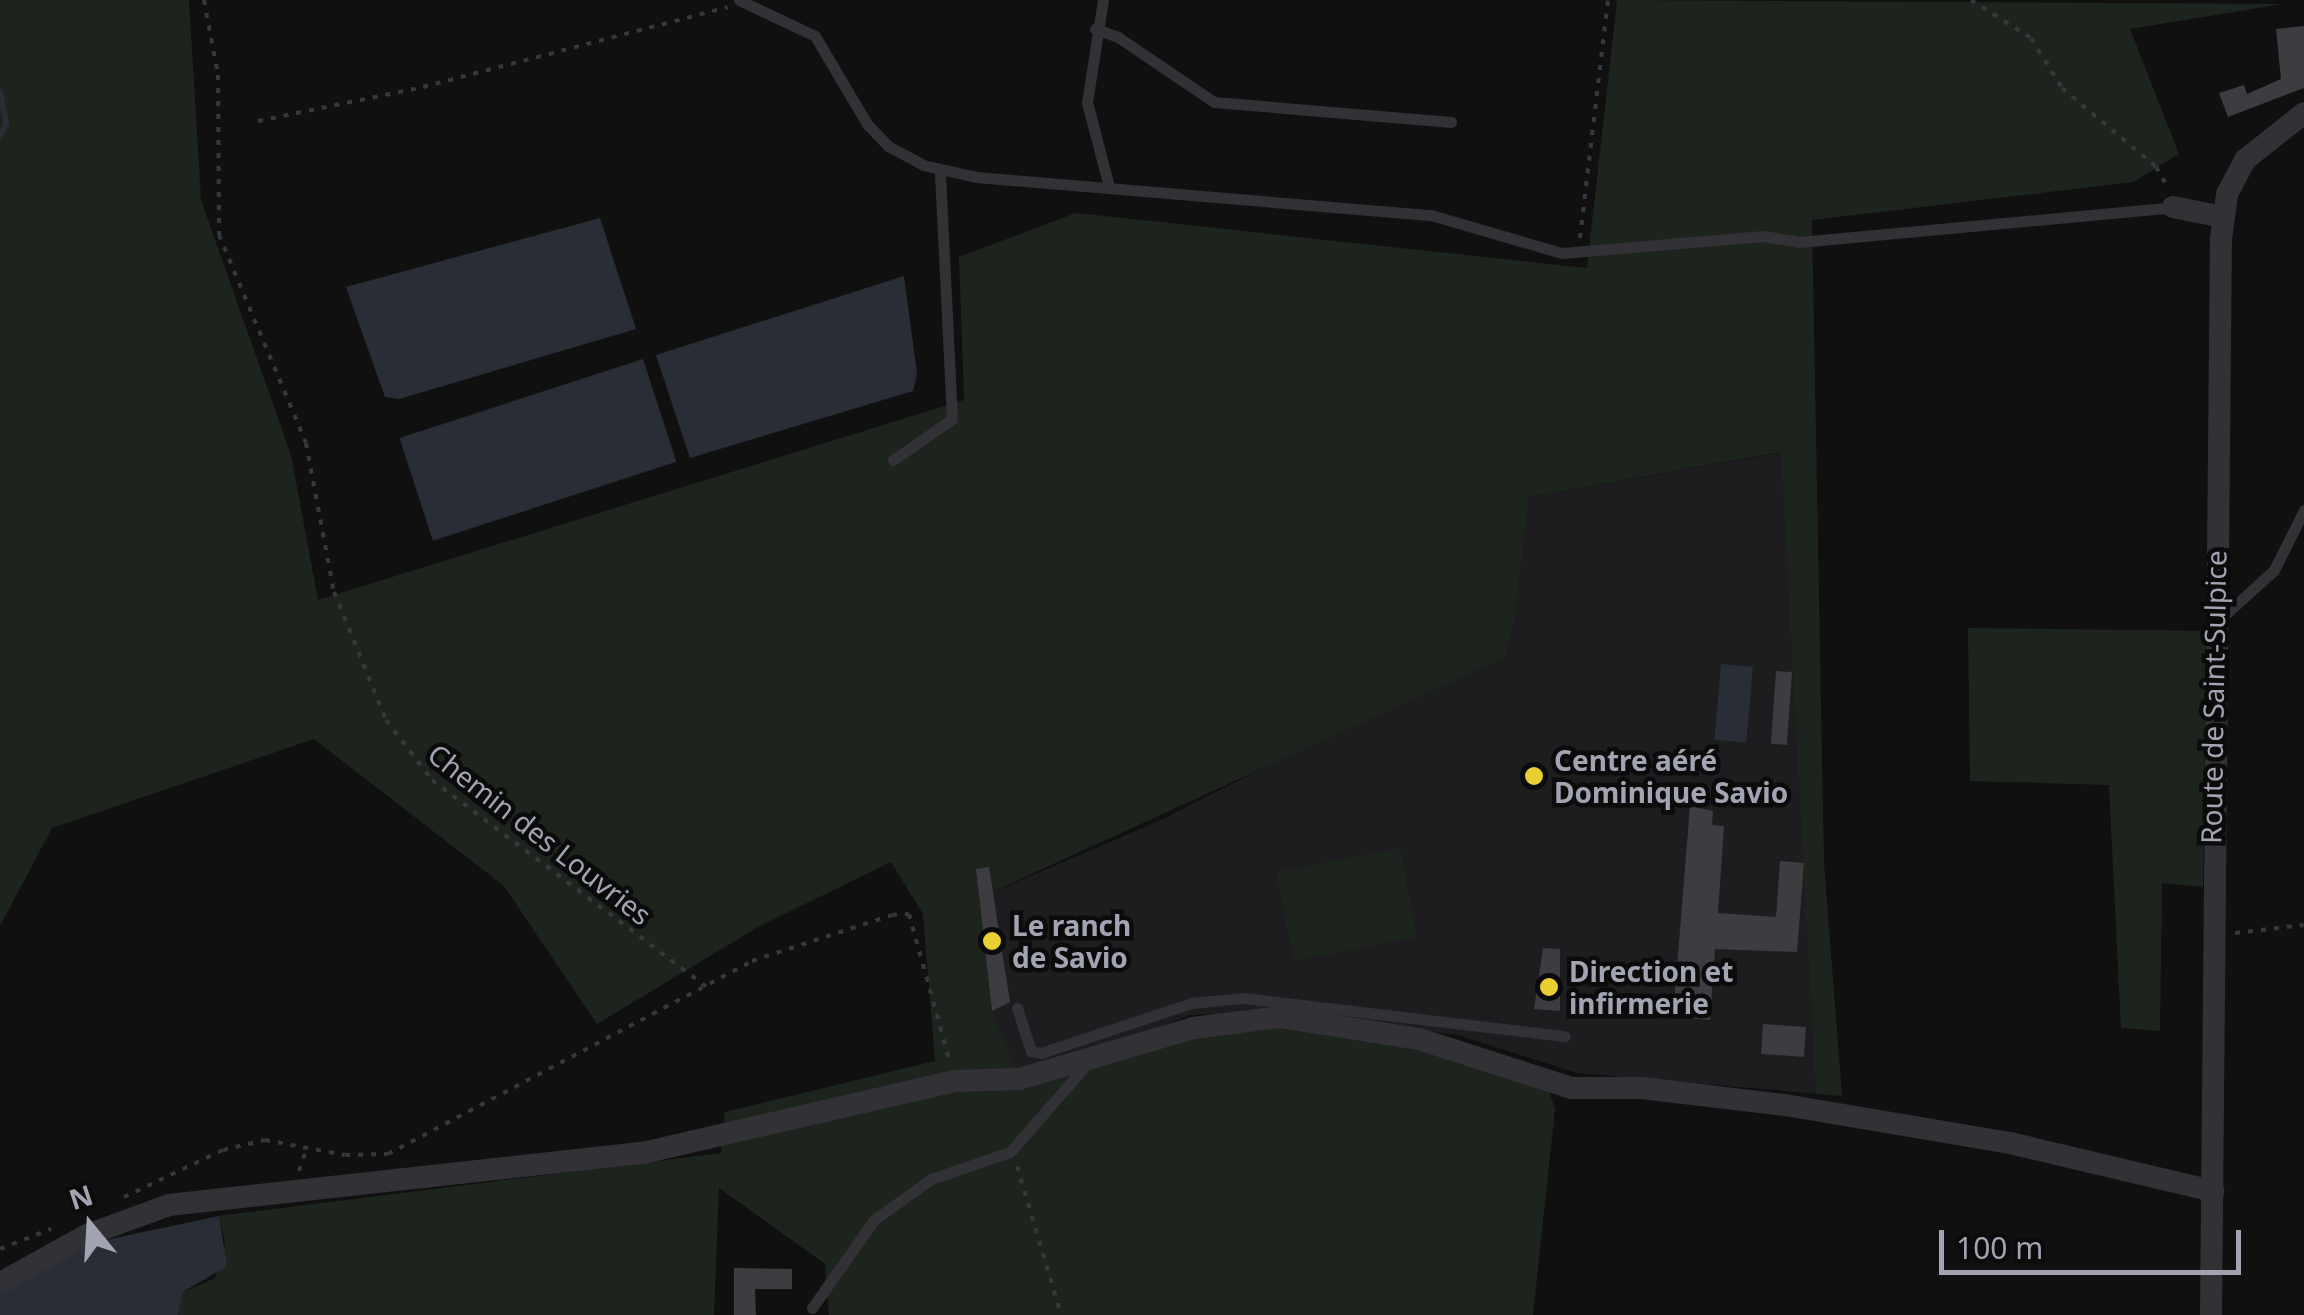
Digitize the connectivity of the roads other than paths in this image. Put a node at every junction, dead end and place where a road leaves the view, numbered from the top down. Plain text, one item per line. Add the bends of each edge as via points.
1 (1104, 0) edge
2 (744, 2) edge
3 (1095, 29) junction
4 (2304, 112) edge
5 (1451, 122) dead end
6 (940, 170) junction
7 (1109, 187) junction
8 (2173, 207) joint
9 (2223, 217) junction
10 (893, 460) dead end
11 (2304, 510) edge
12 (2214, 624) junction
13 (1018, 1008) dead end
14 (1566, 1036) dead end
15 (1093, 1058) junction
16 (2212, 1191) junction
17 (0, 1283) edge
18 (812, 1308) dead end
19 (2210, 1315) edge

1 - 3 lane
2 - 6 lane via 815,36 878,137
3 - 5 lane via 1118,37 1192,91 1228,106
3 - 7 lane via 1087,102
4 - 9 street, Route de Saint-Sulpice via 2246,160
6 - 7 lane
6 - 10 lane via 952,419
7 - 8 lane via 1269,206 1431,215 1578,253 1763,236 1799,242
8 - 9 street
9 - 12 street, Route de Saint-Sulpice
11 - 12 lane via 2274,570
12 - 16 street, Route de Saint-Sulpice
13 - 14 lane via 1031,1050 1041,1053 1191,1002 1244,998
15 - 16 street via 1193,1028 1280,1018 1419,1039 1572,1088 1642,1088 1785,1105 2010,1144
15 - 17 street via 1019,1079 955,1081 648,1152 169,1205 87,1235
15 - 18 lane via 1010,1152 931,1179 874,1220
16 - 19 street, Route de Saint-Sulpice

